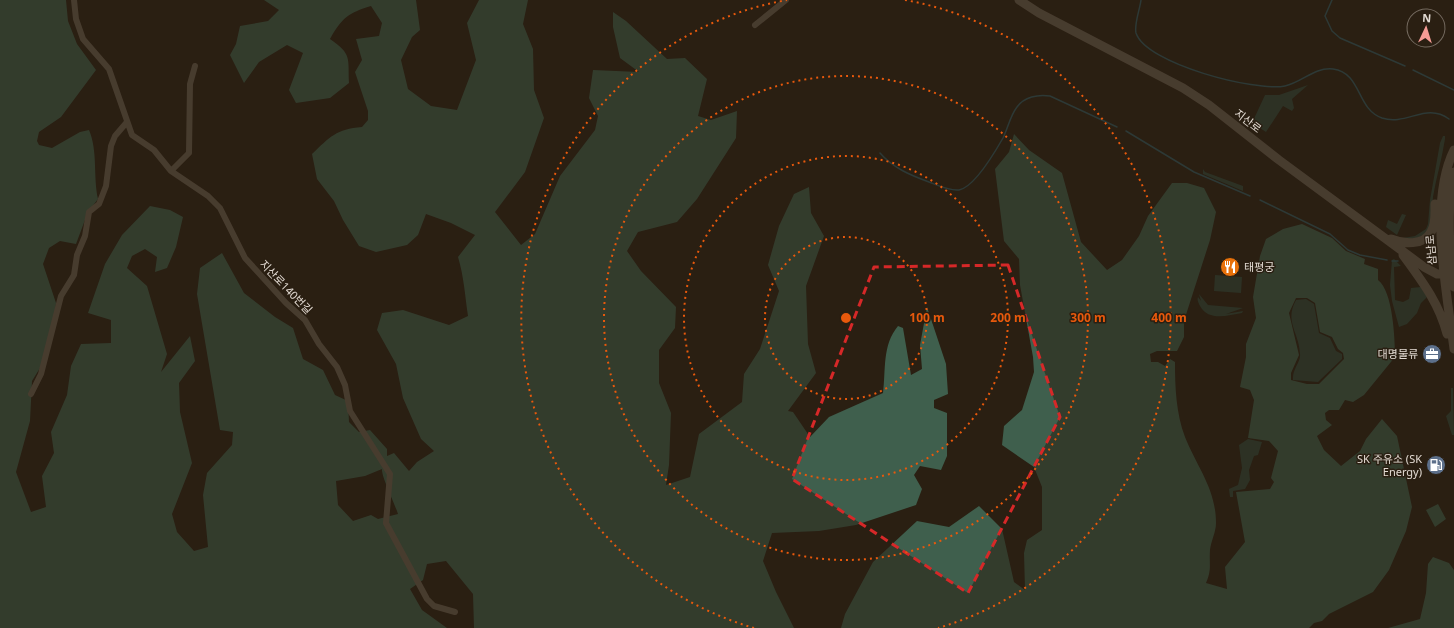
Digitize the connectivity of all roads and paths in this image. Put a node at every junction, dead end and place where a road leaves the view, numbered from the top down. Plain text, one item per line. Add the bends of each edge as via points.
1 (74, 0) edge
2 (786, 0) edge
3 (1019, 0) edge
4 (755, 25) dead end
5 (195, 66) dead end
6 (127, 122) junction
7 (1454, 150) edge
8 (171, 172) junction
9 (1454, 172) edge
10 (1443, 191) junction
11 (1450, 230) junction
12 (1382, 236) junction
13 (1396, 246) junction
14 (1454, 248) edge
15 (1450, 273) edge
16 (1454, 287) edge
17 (1454, 349) edge
18 (1454, 353) edge
19 (32, 394) dead end
20 (455, 612) dead end

1 - 6 street, 지산로140번길 via 76,19 83,39 109,69
2 - 4 street
3 - 12 main road, 지산로 via 1038,13 1183,88
5 - 8 street via 190,84 189,154
6 - 8 street, 지산로140번길 via 132,136 154,150
6 - 19 street via 115,136 111,146 106,186 98,204 89,212 74,275 62,296 41,374
7 - 10 main road, 삼남로
8 - 20 street, 지산로140번길 via 208,196 220,208 245,258 305,320 337,367 345,385 350,411 390,474 386,524 427,599 434,606
9 - 11 main road, 삼남로 via 1449,205
10 - 12 main road via 1436,204 1431,233 1423,240 1410,244
10 - 15 main road, 삼남로 via 1441,207
11 - 14 main road
11 - 15 main road, 삼남로
12 - 13 main road, 지산로
13 - 15 main road, 지산로 via 1437,274
13 - 18 main road via 1434,299
15 - 16 main road, 삼남로
15 - 17 main road, 삼남로

